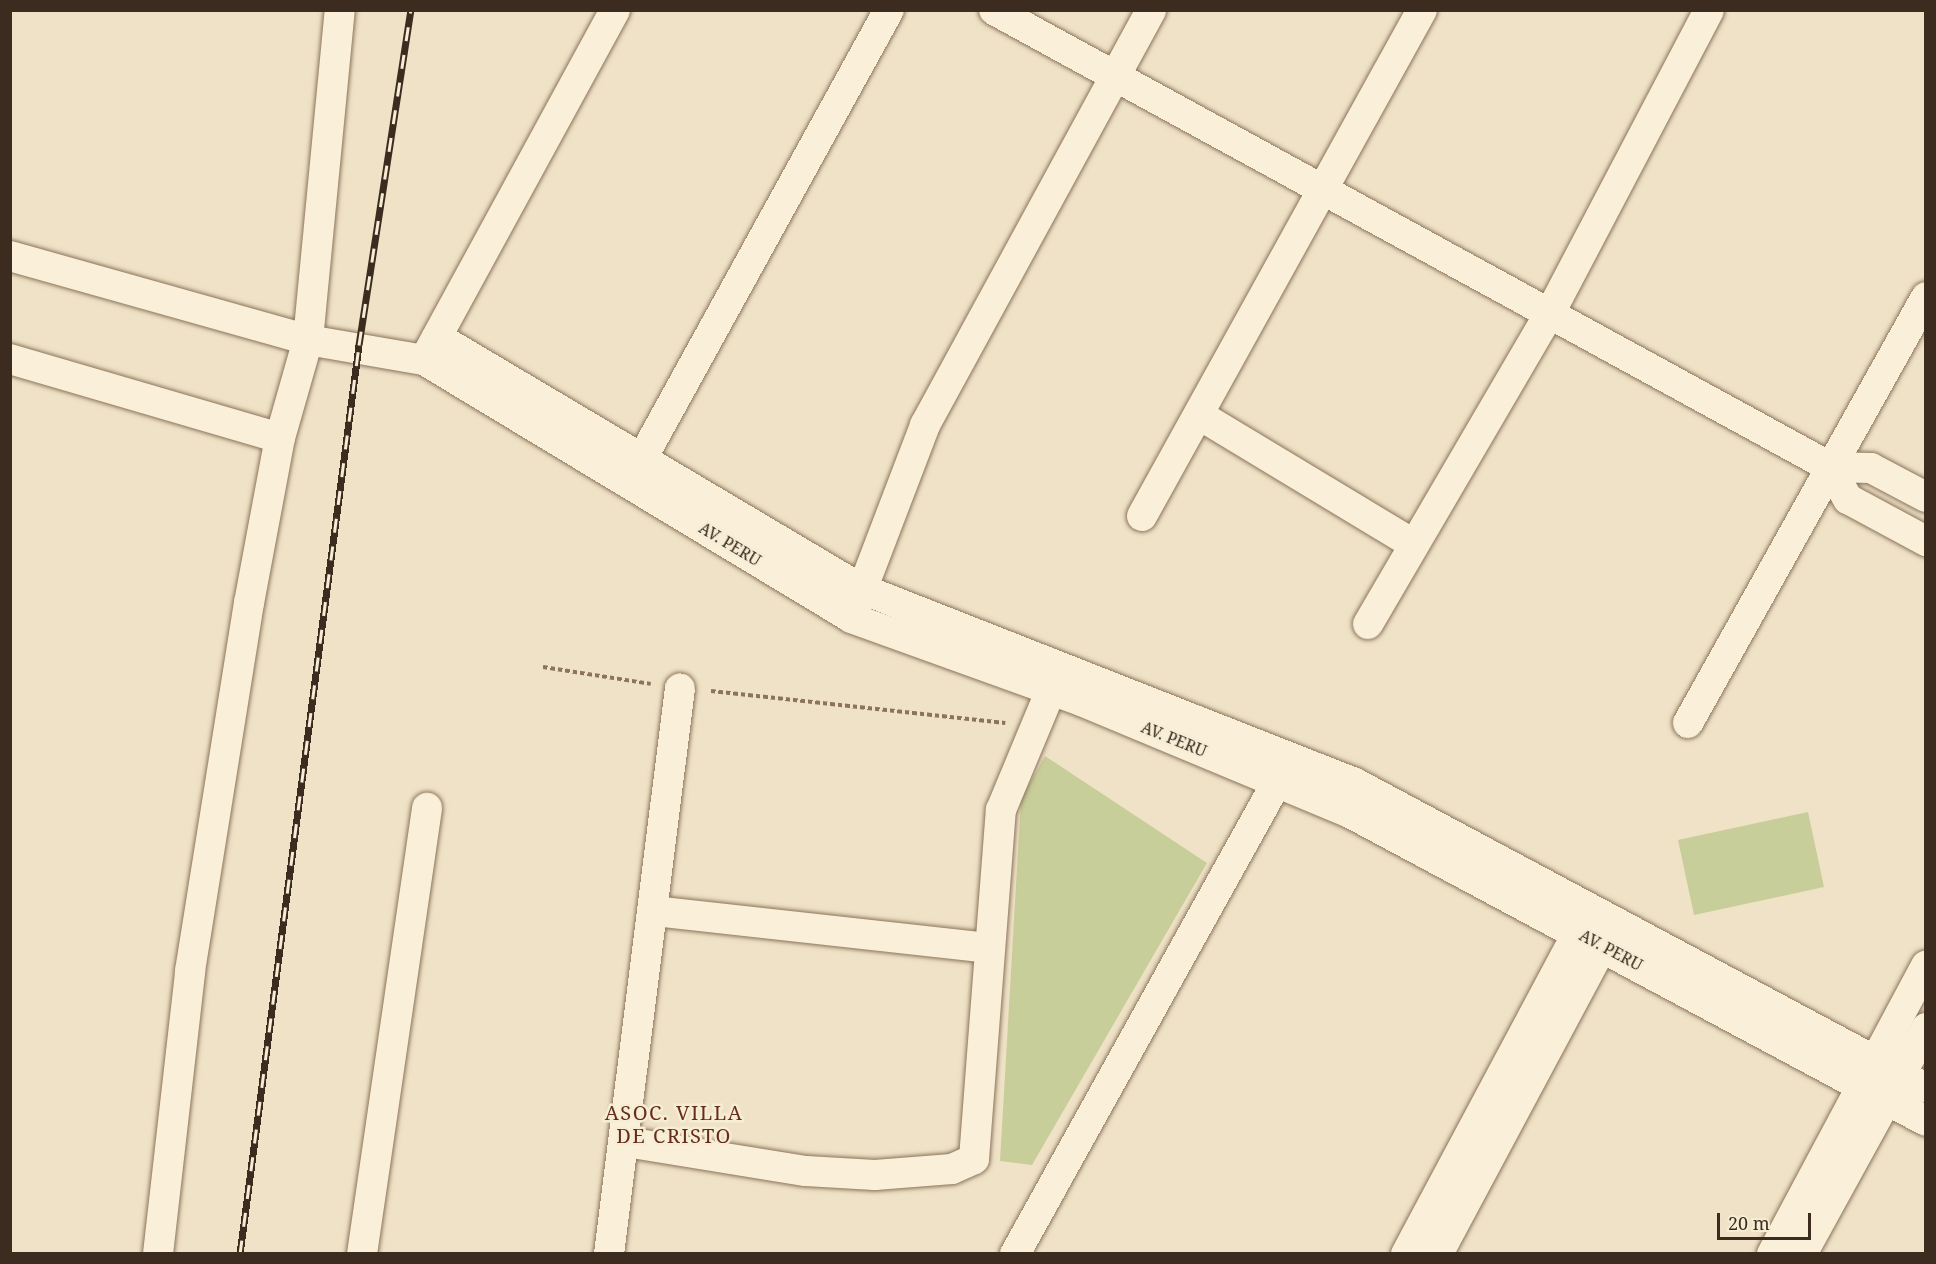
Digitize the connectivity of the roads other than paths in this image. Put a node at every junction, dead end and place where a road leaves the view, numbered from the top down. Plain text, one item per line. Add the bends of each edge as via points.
1 (340, 10) edge
2 (615, 10) edge
3 (889, 10) edge
4 (994, 10) edge
5 (1151, 10) edge
6 (1419, 12) edge
7 (1700, 14) edge
8 (1114, 78) junction
9 (1323, 189) junction
10 (10, 256) edge
11 (1926, 297) edge
12 (1550, 313) junction
13 (308, 340) junction
14 (430, 349) junction
15 (10, 359) edge
16 (1201, 416) junction
17 (280, 438) junction
18 (643, 456) junction
19 (1830, 466) junction
20 (629, 483) junction
21 (1926, 498) edge
22 (1142, 516) dead end
23 (1926, 542) edge
24 (1413, 544) junction
25 (862, 589) junction
26 (851, 618) junction
27 (1368, 624) dead end
28 (680, 688) road end
29 (1051, 690) junction
30 (1688, 723) dead end
31 (1277, 782) junction
32 (427, 807) dead end
33 (654, 911) junction
34 (1596, 927) junction
35 (989, 948) junction
36 (1926, 966) edge
37 (1926, 1028) edge
38 (1869, 1071) junction
39 (1905, 1087) edge
40 (1926, 1121) edge
41 (626, 1142) junction
42 (158, 1254) edge
43 (362, 1254) edge
44 (609, 1254) edge
45 (1015, 1254) edge
46 (1406, 1254) edge
47 (1438, 1254) edge
48 (1772, 1254) edge
49 (1802, 1254) edge

1 - 13 street
2 - 14 street
3 - 18 street
4 - 8 street
5 - 8 street
6 - 9 street
7 - 12 street
8 - 9 street
8 - 25 street via 926,425
9 - 12 street
9 - 16 street
10 - 13 street
11 - 19 street
12 - 19 street
12 - 24 street
13 - 14 street
13 - 17 street
14 - 18 street
14 - 20 street, AV. PERU
15 - 17 street
16 - 22 street
16 - 24 street
17 - 42 street via 190,971
18 - 20 street
18 - 25 street
19 - 21 street via 1871,468
19 - 23 street via 1848,499
19 - 30 street
20 - 26 street, AV. PERU
24 - 27 street
25 - 26 street
25 - 34 street via 1355,783
26 - 29 street, AV. PERU
28 - 33 street
29 - 31 street, AV. PERU
29 - 35 street via 1004,795
31 - 34 street, AV. PERU
31 - 45 street
32 - 43 street
33 - 35 street
33 - 41 street
34 - 38 street
34 - 46 street
34 - 47 street
35 - 41 street via 974,1159 951,1168 852,1174 806,1171
36 - 38 street
37 - 39 street
38 - 39 street
38 - 48 street
39 - 40 street
39 - 49 street
41 - 44 street

